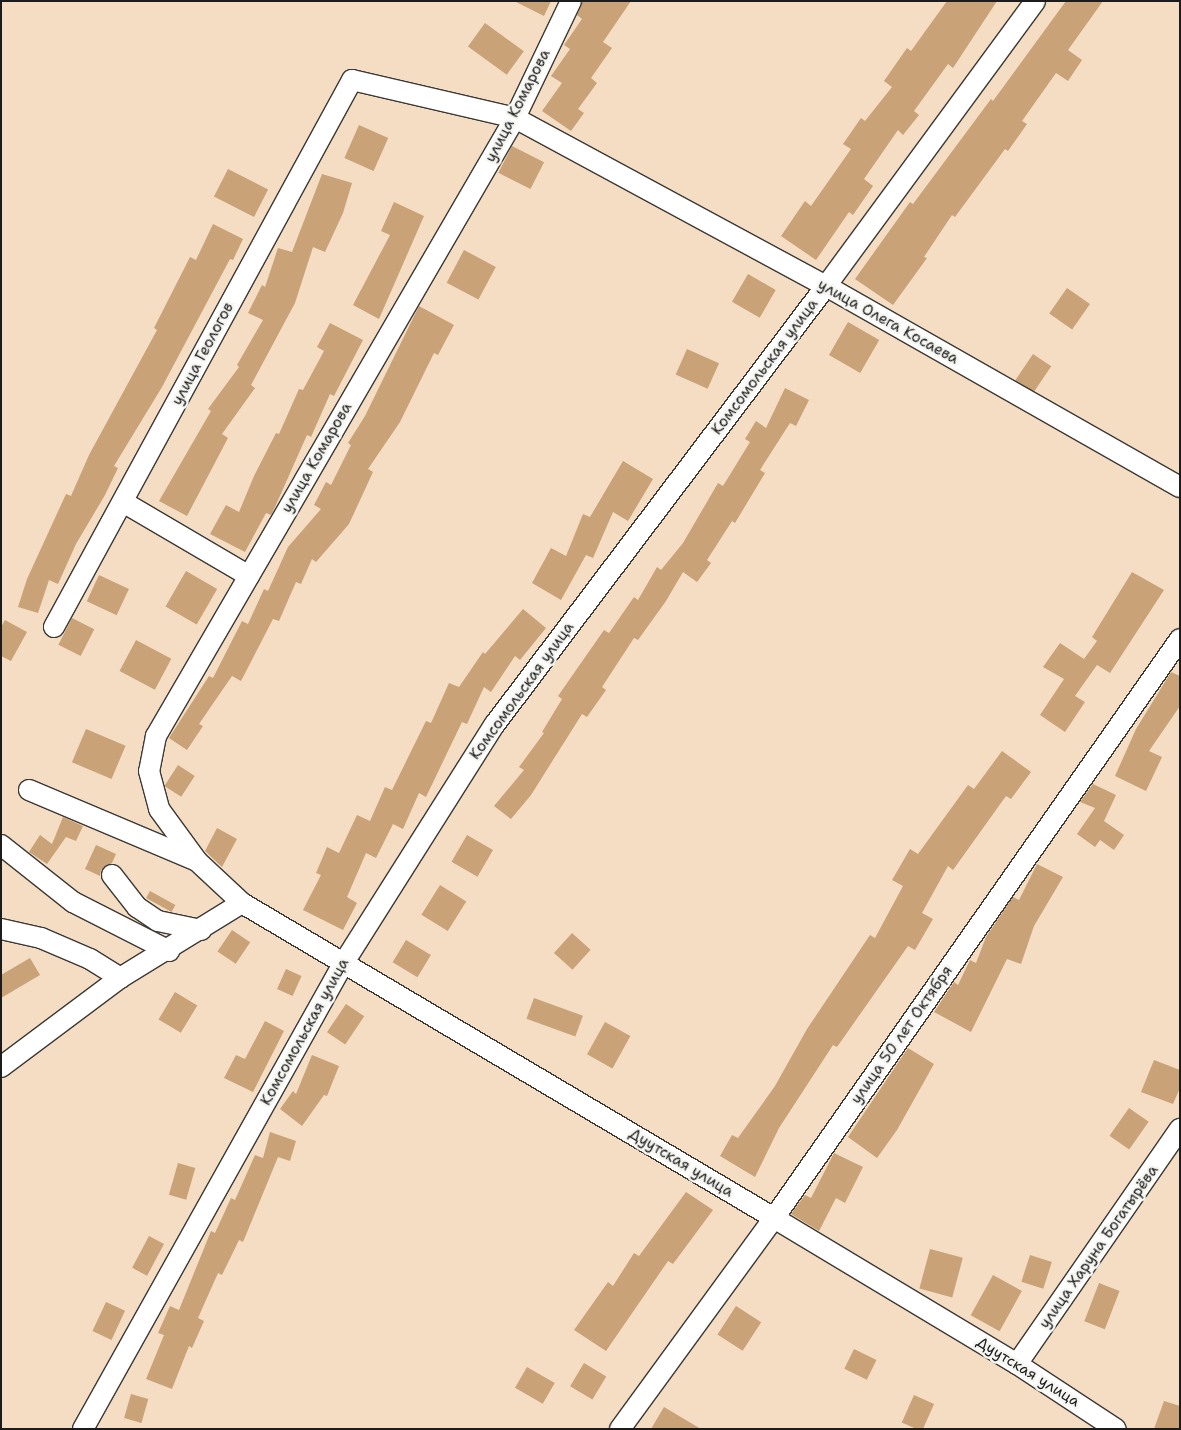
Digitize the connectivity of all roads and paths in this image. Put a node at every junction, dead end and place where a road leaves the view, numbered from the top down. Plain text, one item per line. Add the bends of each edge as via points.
1 (571, 1) edge
2 (1035, 1) edge
3 (352, 80) joint
4 (515, 118) junction
5 (826, 286) junction
6 (1180, 487) edge
7 (123, 502) junction
8 (249, 576) junction
9 (54, 627) dead end
10 (1180, 638) edge
11 (29, 790) dead end
12 (1, 845) edge
13 (197, 861) junction
14 (112, 875) dead end
15 (242, 903) junction
16 (1, 929) edge
17 (201, 930) junction
18 (169, 951) junction
19 (343, 964) junction
20 (120, 978) junction
21 (1, 1067) edge
22 (1180, 1129) edge
23 (774, 1218) junction
24 (1018, 1364) junction
25 (83, 1429) edge
26 (620, 1429) edge
27 (1116, 1429) edge

1 - 4 street, улица Комарова
2 - 5 street, Комсомольская улица
3 - 4 street, улица Олега Косаева
3 - 7 street, улица Геологов
4 - 5 street, улица Олега Косаева
4 - 8 street, улица Комарова
5 - 6 street, улица Олега Косаева
5 - 19 street, Комсомольская улица via 495,724
7 - 8 street
7 - 9 street, улица Геологов
8 - 13 street, улица Комарова via 156,736 149,771 159,809
10 - 23 street, улица 50 лет Октября
11 - 13 street
12 - 18 street via 73,902
13 - 15 street, улица Комарова
14 - 17 street via 137,907 158,921
15 - 17 street
15 - 19 street, Дуутская улица
16 - 20 street via 41,938 90,959
17 - 18 street
18 - 20 street
19 - 23 street, Дуутская улица
19 - 25 street, Комсомольская улица
20 - 21 street
22 - 24 street, улица Харуна Богатырёва
23 - 24 street, Дуутская улица
23 - 26 street, улица 50 лет Октября
24 - 27 street, Дуутская улица

